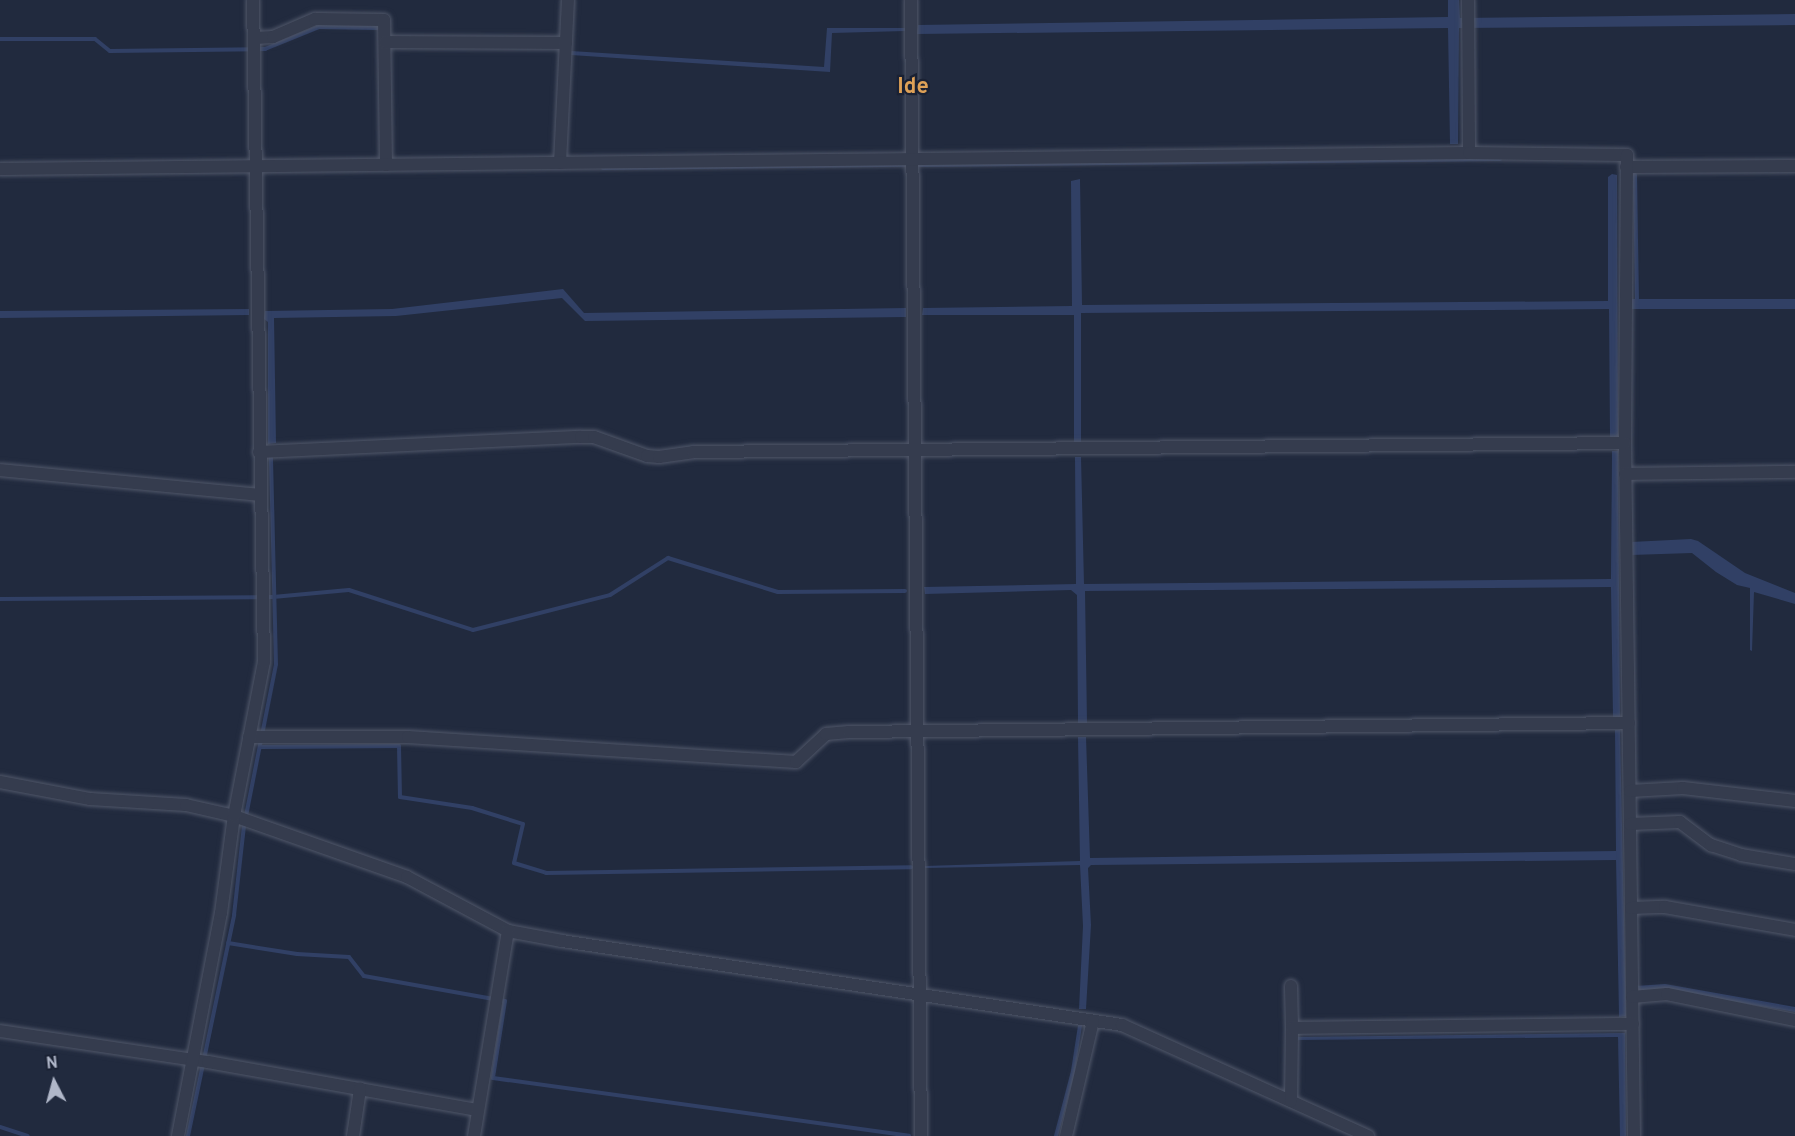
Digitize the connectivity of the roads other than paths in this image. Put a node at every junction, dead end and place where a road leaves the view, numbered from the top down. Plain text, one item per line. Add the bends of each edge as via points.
1 (253, 0) edge
2 (568, 0) edge
3 (911, 0) edge
4 (1468, 0) edge
5 (384, 42) junction
6 (566, 43) junction
7 (255, 46) junction
8 (1469, 153) junction
9 (913, 159) junction
10 (560, 163) junction
11 (386, 165) junction
12 (256, 166) junction
13 (1795, 166) edge
14 (1626, 168) junction
15 (0, 169) edge
16 (1625, 443) junction
17 (916, 450) junction
18 (267, 451) junction
19 (0, 470) edge
20 (1795, 472) edge
21 (1625, 474) junction
22 (260, 495) junction
23 (1629, 723) junction
24 (917, 731) junction
25 (258, 737) junction
26 (0, 782) edge
27 (1630, 791) junction
28 (1795, 801) edge
29 (241, 819) junction
30 (1630, 824) junction
31 (1795, 864) edge
32 (1631, 908) junction
33 (1795, 930) edge
34 (508, 931) junction
35 (1290, 986) dead end
36 (920, 993) junction
37 (1632, 997) junction
38 (1795, 1020) edge
39 (1094, 1021) junction
40 (1633, 1024) junction
41 (1292, 1028) junction
42 (0, 1031) edge
43 (201, 1061) junction
44 (360, 1089) junction
45 (1291, 1101) junction
46 (478, 1110) junction
47 (178, 1136) edge
48 (353, 1136) edge
49 (474, 1136) edge
50 (921, 1136) edge
51 (1066, 1136) edge
52 (1368, 1136) edge
53 (1634, 1136) edge

1 - 7 street
2 - 6 street
3 - 9 street
4 - 8 street
5 - 6 street
5 - 7 street via 384,20 315,19
5 - 11 street
6 - 10 street
7 - 12 street
8 - 9 street
8 - 14 street via 1627,155
9 - 10 street
9 - 17 street
10 - 11 street
11 - 12 street
12 - 15 street
12 - 18 street
13 - 14 street
14 - 16 street
16 - 17 street
16 - 21 street
17 - 18 street via 693,452 659,457 594,437 581,437
17 - 24 street
18 - 22 street
19 - 22 street
20 - 21 street
21 - 23 street
22 - 25 street via 264,662
23 - 24 street
23 - 27 street
24 - 25 street via 826,734 796,762 408,737
24 - 36 street
25 - 29 street
26 - 29 street via 90,798 186,805
27 - 28 street via 1683,788
27 - 30 street
29 - 34 street via 407,877
29 - 43 street via 221,913
30 - 31 street via 1680,822 1711,845 1740,855
30 - 32 street
32 - 33 street via 1665,907
32 - 37 street
34 - 36 street
34 - 46 street
35 - 41 street
36 - 39 street
36 - 50 street
37 - 38 street via 1667,994
37 - 40 street
39 - 45 street via 1122,1025
39 - 51 street
40 - 41 street
40 - 53 street
41 - 45 street
42 - 43 street
43 - 44 street
43 - 47 street
44 - 46 street
44 - 48 street
45 - 52 street
46 - 49 street

